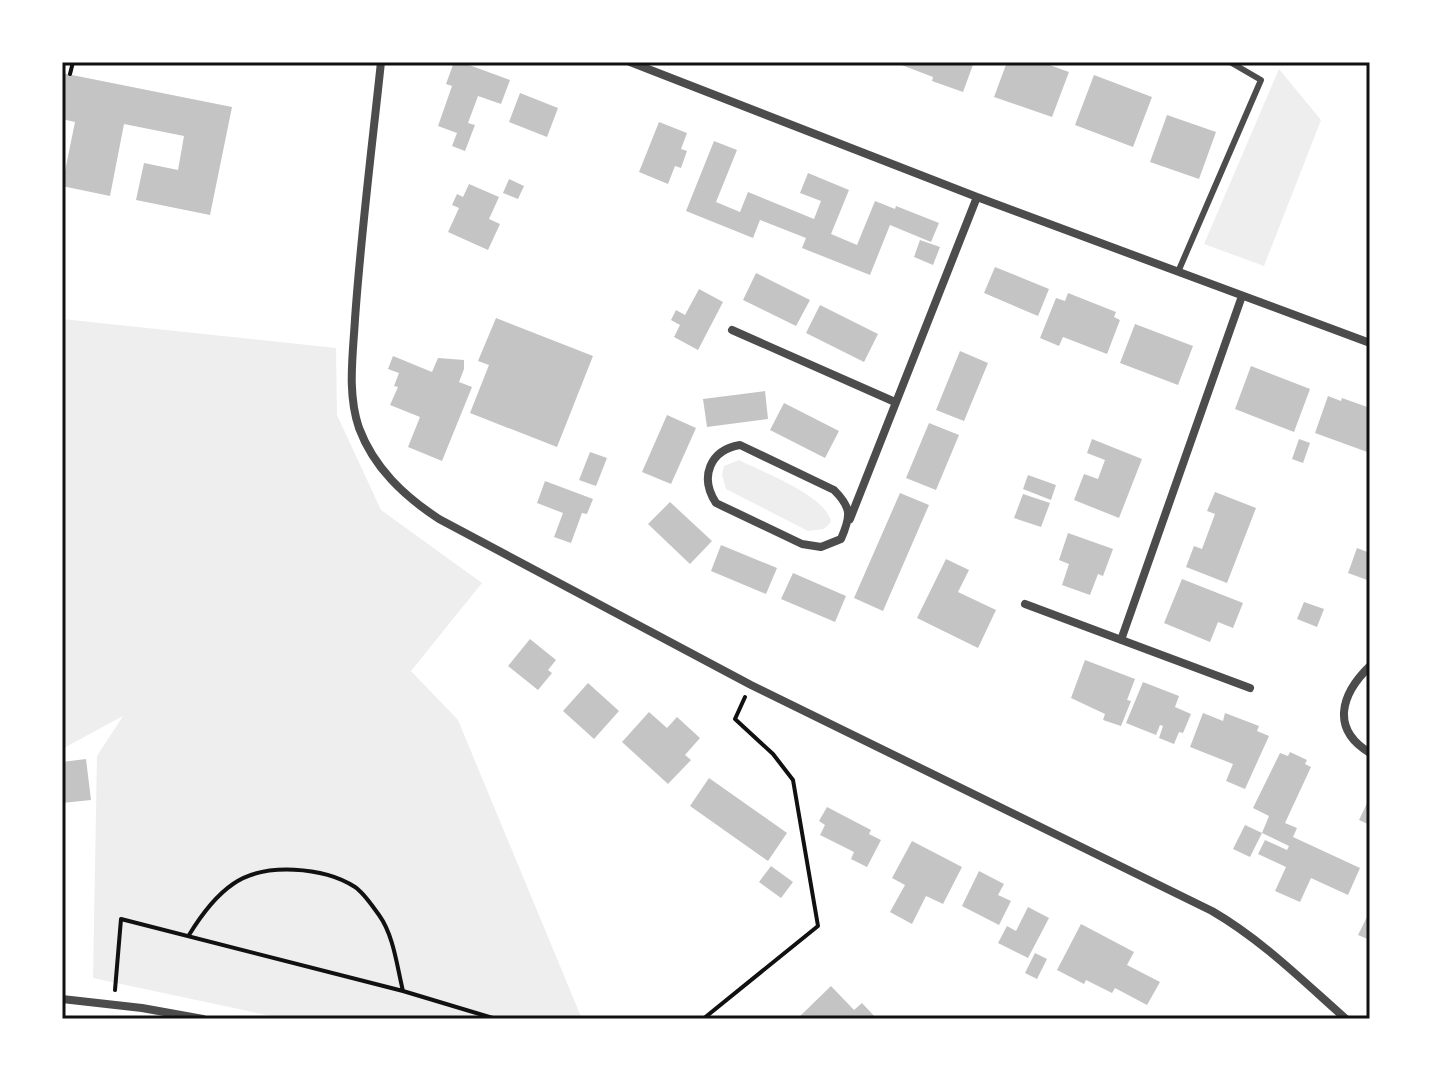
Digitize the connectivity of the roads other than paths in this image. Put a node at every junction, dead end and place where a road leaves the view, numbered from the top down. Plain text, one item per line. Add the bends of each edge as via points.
1 (381, 62) edge
2 (630, 62) edge
3 (1230, 62) edge
4 (977, 197) junction
5 (1178, 272) junction
6 (1242, 296) junction
7 (732, 330) dead end
8 (1370, 343) edge
9 (895, 402) junction
10 (850, 520) junction
11 (1025, 604) dead end
12 (1121, 640) junction
13 (1370, 666) edge
14 (1250, 688) dead end
15 (1370, 753) edge
16 (62, 999) edge
17 (203, 1019) edge
18 (1346, 1019) edge

1 - 18 street via 351,381 365,444 389,479 439,519 751,685 1212,911
2 - 4 street
3 - 5 lane via 1261,80
4 - 5 street
4 - 9 street
5 - 6 street
6 - 8 street
6 - 12 street
7 - 9 street
9 - 10 street
10 - 10 street via 846,502 834,490 740,445 725,447 713,458 709,470 716,503 802,544 821,547 841,539
11 - 12 street
12 - 14 street
13 - 15 street via 1349,690 1344,707 1345,727
16 - 17 street

